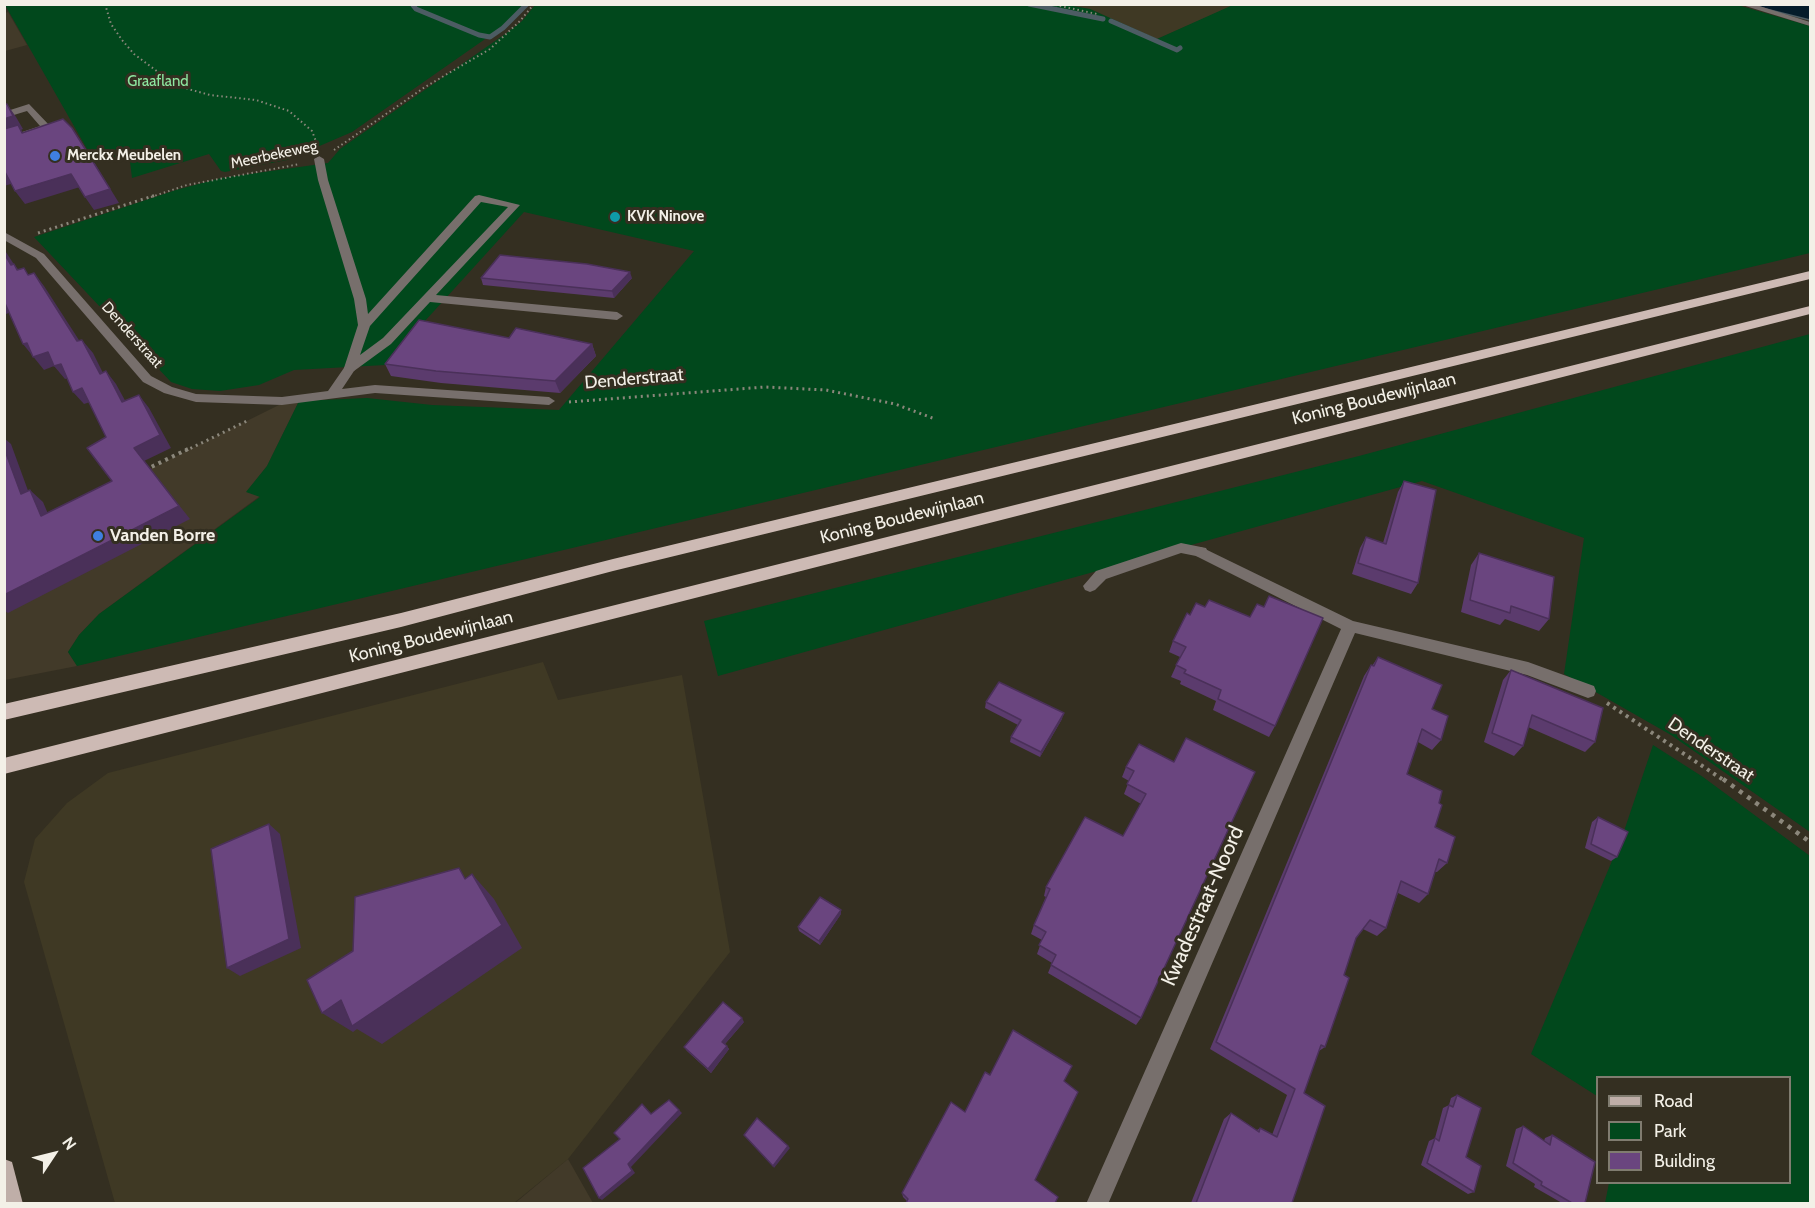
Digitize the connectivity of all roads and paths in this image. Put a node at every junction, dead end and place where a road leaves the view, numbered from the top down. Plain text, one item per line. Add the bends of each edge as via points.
1 (105, 4) edge
2 (534, 4) edge
3 (1051, 4) edge
4 (1743, 4) edge
5 (1098, 14) dead end
6 (1810, 24) edge
7 (4, 115) edge
8 (4, 141) edge
9 (319, 159) junction
10 (10, 238) edge
11 (1810, 275) edge
12 (428, 297) junction
13 (1810, 310) edge
14 (617, 316) dead end
15 (364, 325) junction
16 (350, 368) junction
17 (333, 393) junction
18 (282, 401) junction
19 (549, 401) joint
20 (935, 419) dead end
21 (140, 473) edge
22 (1090, 586) dead end
23 (1350, 626) junction
24 (1588, 691) joint
25 (4, 712) edge
26 (4, 766) edge
27 (1810, 842) edge
28 (4, 1170) edge
29 (12, 1203) edge
30 (1097, 1203) edge

1 - 9 path via 111,24 122,40 165,78 210,95 256,100 289,111 312,131
2 - 9 path, Meerbekeweg via 490,49 424,87
3 - 5 path
4 - 6 street
7 - 8 street via 29,107 45,127
9 - 10 path, Meerbekeweg via 188,185
9 - 15 street
10 - 18 street, Denderstraat via 40,256 147,379 196,398
11 - 25 highway, Koning Boudewijnlaan via 625,562 401,620
12 - 14 street
12 - 15 street via 515,205 479,198
12 - 16 street via 387,342
13 - 26 highway, Koning Boudewijnlaan
15 - 16 street
16 - 17 street
17 - 18 street, Denderstraat
17 - 19 street, Denderstraat via 375,389
18 - 21 path
19 - 20 path, Denderstraat via 775,387 826,390 895,404
22 - 23 street via 1101,575 1181,548 1202,552
23 - 24 street via 1528,669
23 - 30 street, Kwadestraat-Noord
24 - 27 path, Denderstraat via 1696,760
28 - 29 main road

